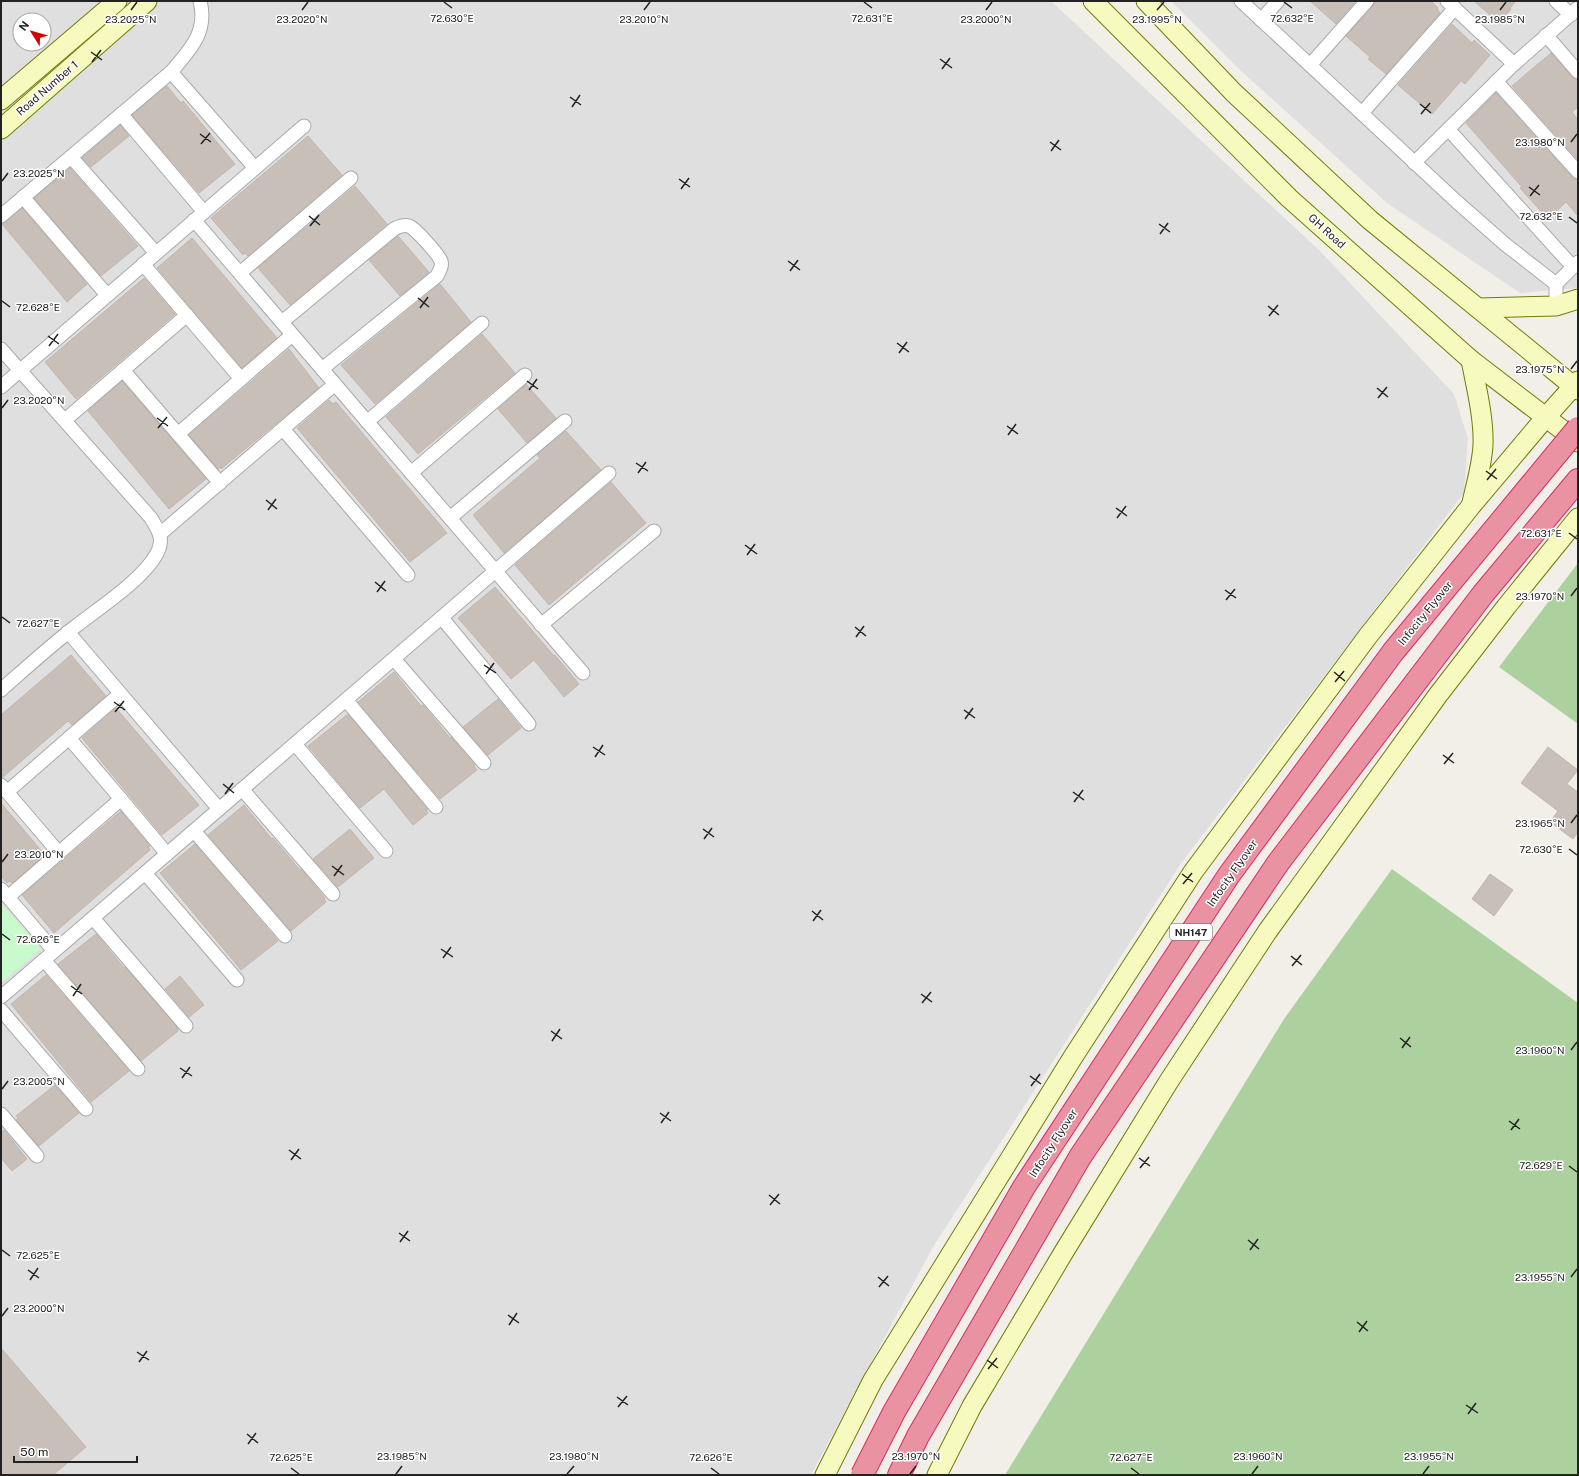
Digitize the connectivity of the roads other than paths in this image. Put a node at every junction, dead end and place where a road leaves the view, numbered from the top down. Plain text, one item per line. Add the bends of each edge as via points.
1 (117, 1) edge
2 (147, 1) edge
3 (200, 1) edge
4 (1093, 1) edge
5 (1146, 1) edge
6 (1241, 1) edge
7 (1278, 1) edge
8 (1367, 1) edge
9 (1556, 1) edge
10 (1451, 5) edge
11 (1574, 11) edge
12 (1261, 20) junction
13 (1546, 35) junction
14 (1514, 64) junction
15 (1310, 65) junction
16 (170, 72) junction
17 (1578, 72) edge
18 (1496, 81) junction
19 (1, 100) edge
20 (1362, 113) junction
21 (121, 114) junction
22 (304, 126) dead end
23 (1, 129) edge
24 (1448, 130) junction
25 (71, 157) junction
26 (1414, 163) junction
27 (255, 168) junction
28 (1578, 172) edge
29 (351, 178) dead end
30 (23, 197) junction
31 (1, 216) edge
32 (199, 216) junction
33 (156, 253) junction
34 (143, 264) junction
35 (1575, 264) edge
36 (240, 274) junction
37 (1556, 284) junction
38 (107, 295) junction
39 (1578, 300) edge
40 (1556, 306) junction
41 (1478, 308) junction
42 (187, 315) junction
43 (282, 322) junction
44 (482, 324) dead end
45 (292, 334) junction
46 (1, 349) edge
47 (1470, 360) junction
48 (322, 369) junction
49 (20, 370) junction
50 (123, 370) junction
51 (525, 375) dead end
52 (241, 379) junction
53 (335, 384) junction
54 (1577, 386) edge
55 (1, 387) edge
56 (1546, 417) junction
57 (65, 420) junction
58 (565, 421) dead end
59 (367, 422) junction
60 (1578, 428) edge
61 (283, 429) junction
62 (178, 434) junction
63 (1578, 442) edge
64 (411, 473) junction
65 (609, 473) dead end
66 (1578, 480) edge
67 (220, 483) junction
68 (1471, 506) junction
69 (450, 518) junction
70 (1578, 518) edge
71 (654, 532) dead end
72 (160, 534) junction
73 (495, 571) junction
74 (408, 575) dead end
75 (442, 618) junction
76 (542, 625) junction
77 (68, 632) junction
78 (394, 658) junction
79 (582, 673) dead end
80 (1, 690) edge
81 (120, 694) junction
82 (346, 700) junction
83 (529, 724) dead end
84 (69, 738) junction
85 (295, 744) junction
86 (484, 763) dead end
87 (4, 788) edge
88 (242, 789) junction
89 (121, 799) junction
90 (436, 807) dead end
91 (219, 810) junction
92 (194, 831) junction
93 (386, 851) dead end
94 (59, 853) junction
95 (167, 854) junction
96 (145, 873) junction
97 (4, 893) edge
98 (333, 894) dead end
99 (93, 918) junction
100 (285, 936) dead end
101 (49, 955) junction
102 (237, 980) dead end
103 (1, 997) edge
104 (1, 1010) edge
105 (186, 1026) dead end
106 (138, 1068) dead end
107 (86, 1109) dead end
108 (1, 1114) edge
109 (37, 1156) dead end
110 (825, 1475) edge
111 (862, 1475) edge
112 (900, 1475) edge
113 (937, 1475) edge

1 - 19 street, Road Number 1
2 - 23 street, Road Number 1
3 - 16 street via 202,22 198,37 189,52
4 - 47 street, GH Road via 1289,198
5 - 41 street via 1234,93 1370,220
6 - 12 street
7 - 12 street
8 - 15 street
9 - 11 street
10 - 14 street
10 - 20 street
11 - 13 street
12 - 15 street
13 - 14 street
13 - 17 street
14 - 18 street
15 - 20 street
16 - 21 street
16 - 27 street
18 - 24 street
18 - 28 street
20 - 26 street
21 - 25 street
21 - 32 street
22 - 27 street
24 - 26 street
24 - 35 street
25 - 30 street
25 - 33 street
26 - 37 street via 1506,245
27 - 32 street
29 - 36 street
30 - 31 street
30 - 38 street
32 - 33 street
32 - 36 street
33 - 34 street
34 - 38 street
34 - 42 street
35 - 37 street
36 - 43 street
37 - 40 street
38 - 49 street
39 - 40 street
40 - 41 street
41 - 54 street
42 - 50 street
42 - 52 street
43 - 45 street
43 - 48 street via 394,229 403,225 416,231 437,255 442,268 437,276
44 - 59 street
45 - 48 street
45 - 52 street
46 - 49 street
47 - 56 street, GH Road
47 - 68 street via 1479,400 1483,445
48 - 53 street
49 - 55 street
49 - 57 street
50 - 57 street
50 - 62 street
51 - 64 street
52 - 62 street
53 - 59 street
53 - 61 street
54 - 56 street
56 - 63 street, GH Road
56 - 68 street
57 - 72 street via 151,518
58 - 69 street
59 - 64 street
60 - 111 highway, Infocity Flyover / NH147, bridge via 1394,652 1229,875 1024,1187 894,1412
61 - 67 street
61 - 74 street
62 - 67 street
64 - 69 street
65 - 73 street
66 - 112 highway, NH147 via 1483,594 1278,863 1080,1157 918,1436
67 - 72 street
68 - 110 street via 1368,636 1193,872 1073,1057 873,1380
69 - 73 street
70 - 113 street via 1438,696 1263,939 1169,1081 1065,1250 972,1406
71 - 76 street
72 - 77 street via 156,554 141,574
73 - 75 street
73 - 76 street
75 - 78 street
75 - 83 street
76 - 79 street
77 - 80 street
77 - 81 street
78 - 82 street
78 - 86 street
81 - 84 street
81 - 91 street
82 - 85 street
82 - 90 street
84 - 87 street
84 - 89 street
85 - 88 street
85 - 93 street
87 - 94 street
88 - 91 street
88 - 98 street
89 - 94 street
89 - 95 street
91 - 92 street
92 - 95 street
92 - 100 street
94 - 97 street
95 - 96 street
96 - 99 street
96 - 102 street
97 - 101 street
99 - 101 street
99 - 105 street
101 - 103 street
101 - 106 street
104 - 107 street
108 - 109 street

